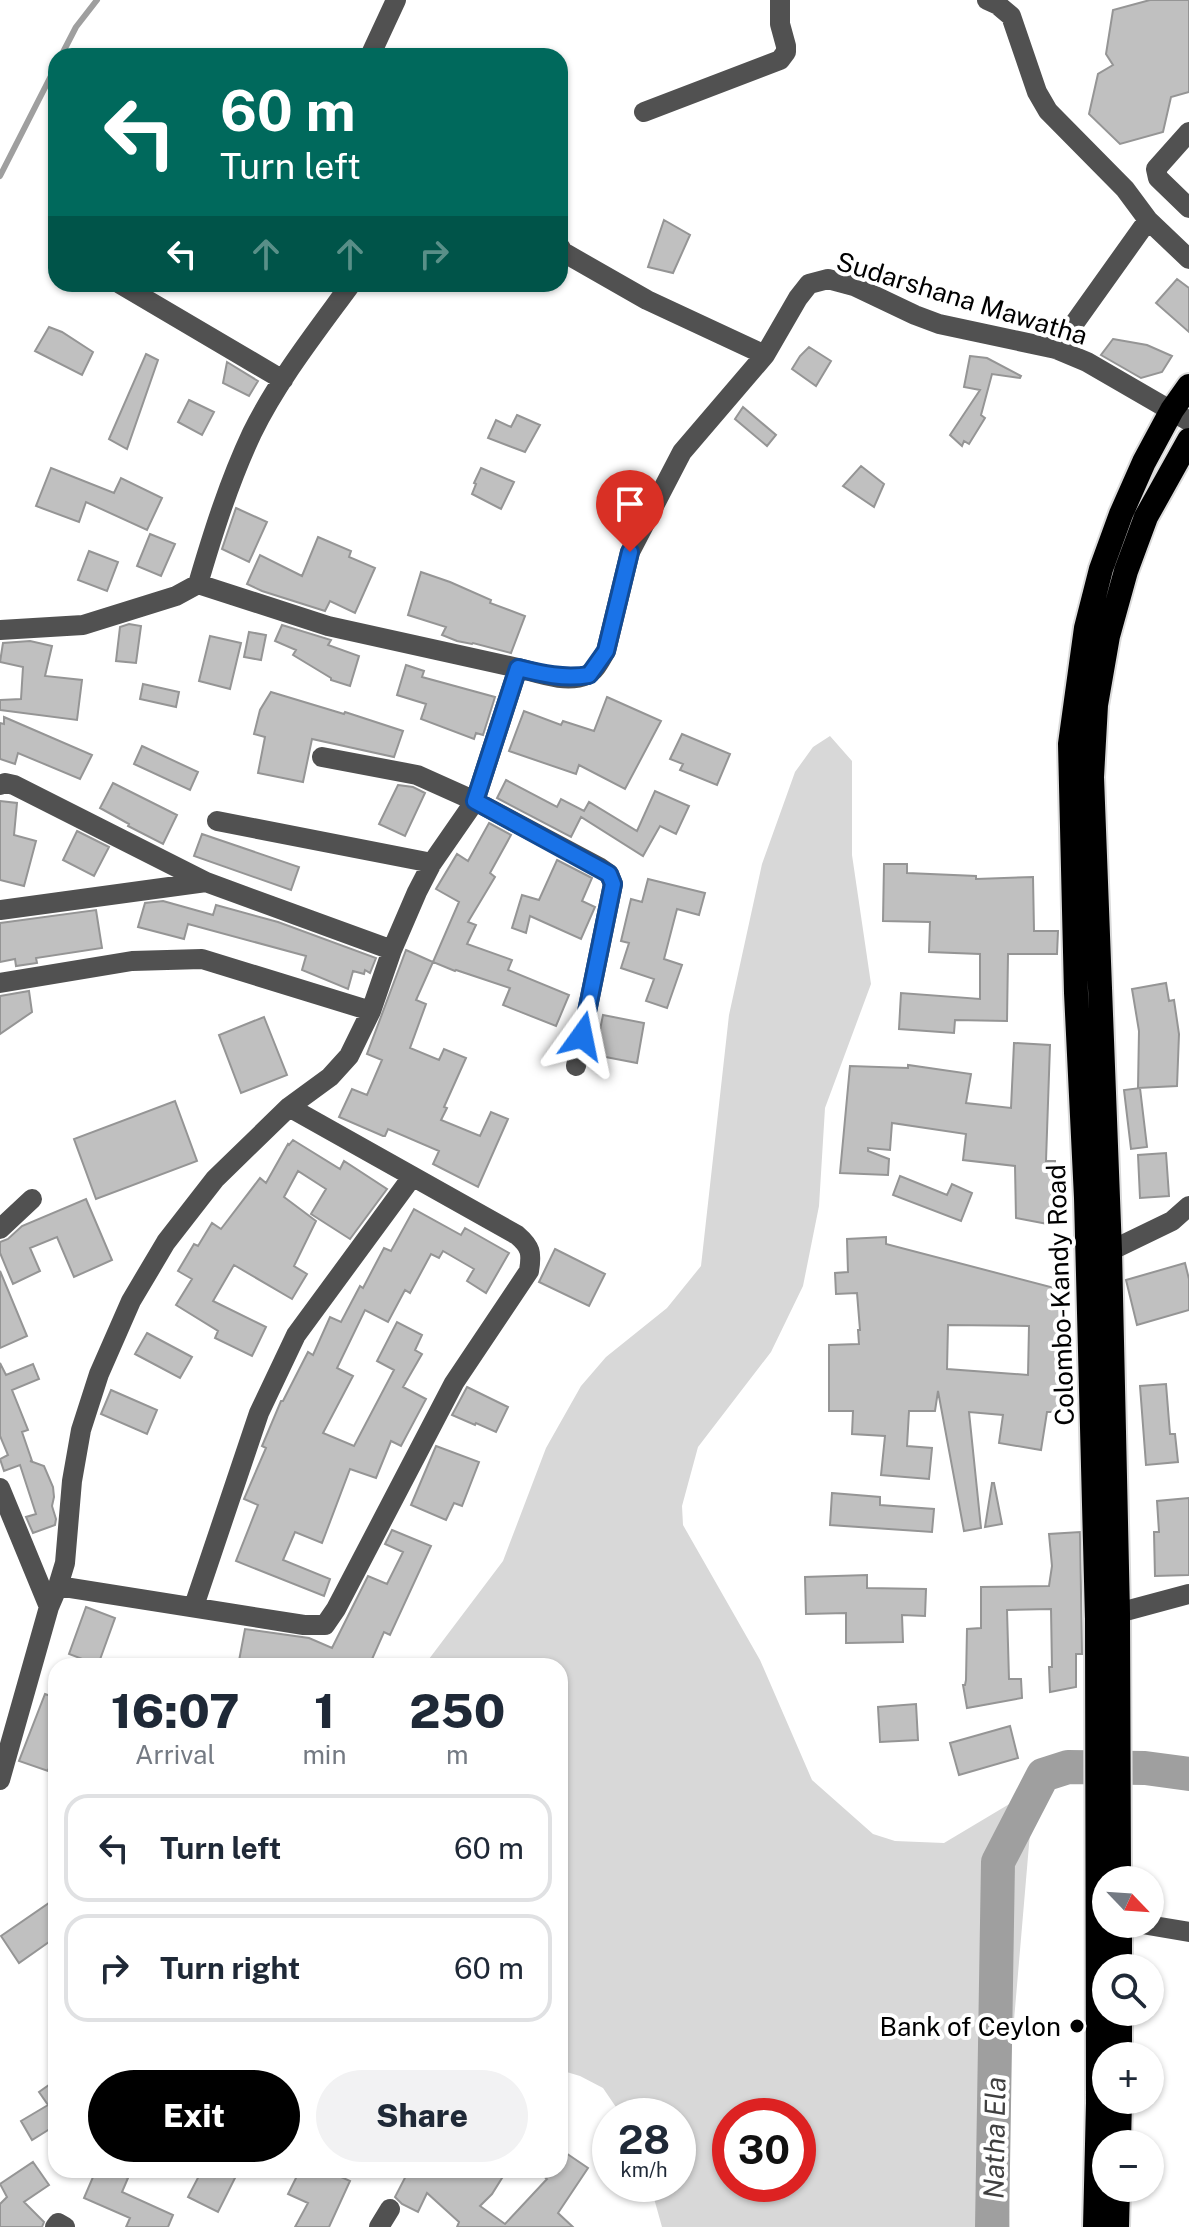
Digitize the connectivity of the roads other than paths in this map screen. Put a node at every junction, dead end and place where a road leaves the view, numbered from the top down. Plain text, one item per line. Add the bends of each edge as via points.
1 (396, 0) edge
2 (780, 0) edge
3 (987, 0) edge
4 (374, 48) edge
5 (644, 112) dead end
6 (1189, 132) edge
7 (1189, 208) edge
8 (1148, 220) junction
9 (568, 255) edge
10 (1189, 259) edge
11 (134, 292) edge
12 (345, 292) edge
13 (1056, 349) junction
14 (765, 355) junction
15 (283, 380) junction
16 (1189, 386) edge
17 (1181, 416) edge
18 (1189, 440) edge
19 (198, 584) junction
20 (0, 630) edge
21 (518, 668) junction
22 (322, 757) dead end
23 (0, 785) edge
24 (475, 801) junction
25 (217, 821) dead end
26 (432, 863) junction
27 (206, 882) junction
28 (0, 910) edge
29 (392, 950) junction
30 (0, 983) edge
31 (371, 1011) junction
32 (576, 1066) dead end
33 (289, 1107) junction
34 (412, 1177) junction
35 (32, 1199) dead end
36 (1189, 1206) edge
37 (0, 1229) edge
38 (1110, 1251) junction
39 (0, 1488) edge
40 (58, 1586) junction
41 (1189, 1594) edge
42 (194, 1606) junction
43 (49, 1607) junction
44 (1108, 1616) junction
45 (0, 1780) edge
46 (1107, 1801) junction
47 (1108, 1866) edge
48 (1117, 1866) edge
49 (1164, 1928) edge
50 (1189, 1932) edge
51 (1107, 1938) edge
52 (1118, 2202) edge
53 (55, 2227) edge
54 (65, 2227) edge
55 (1095, 2227) edge
56 (1117, 2227) edge

1 - 4 street
2 - 5 street via 786,46 780,60
3 - 8 street via 1011,16 1048,111 1125,189
6 - 7 street via 1156,169 1158,178
8 - 10 street
8 - 13 street
9 - 14 street via 647,300
11 - 15 street
12 - 15 street
13 - 14 street, Sudarshana Mawatha via 939,324 828,279 809,284
13 - 17 street, Sudarshana Mawatha
14 - 21 street, Sudarshana Mawatha via 682,452 630,552 606,651 598,664 589,675 572,678
15 - 19 street via 224,501
16 - 17 highway, Colombo-Kandy Road
17 - 44 highway, Colombo-Kandy Road via 1144,462 1101,569 1086,628 1070,744 1076,993
18 - 38 highway, Colombo-Kandy Road via 1146,517 1126,571 1096,705 1092,777
19 - 20 street via 83,625
19 - 21 street, Sudarshana Mawatha via 328,626
21 - 24 street
22 - 24 street via 417,775
23 - 27 street via 14,785
24 - 26 street
24 - 32 street via 599,867 613,884
25 - 26 street
26 - 29 street
27 - 28 street
27 - 29 street
29 - 31 street
30 - 31 street via 132,961 202,959
31 - 33 street via 349,1056
33 - 34 street
33 - 40 street via 215,1179 166,1242 131,1301 81,1430
34 - 42 street via 296,1335 259,1413
34 - 42 street via 517,1235 529,1245 529,1271 454,1383 325,1625
35 - 37 street
36 - 38 street via 1172,1221
38 - 44 highway, Colombo-Kandy Road
39 - 43 street
40 - 42 street
40 - 43 street
41 - 44 street
43 - 45 street
44 - 46 highway, Colombo-Kandy Road
46 - 47 highway, Colombo-Kandy Road
46 - 48 highway, Colombo-Kandy Road
49 - 50 street
51 - 55 highway, Colombo-Kandy Road
52 - 56 highway
53 - 54 street

